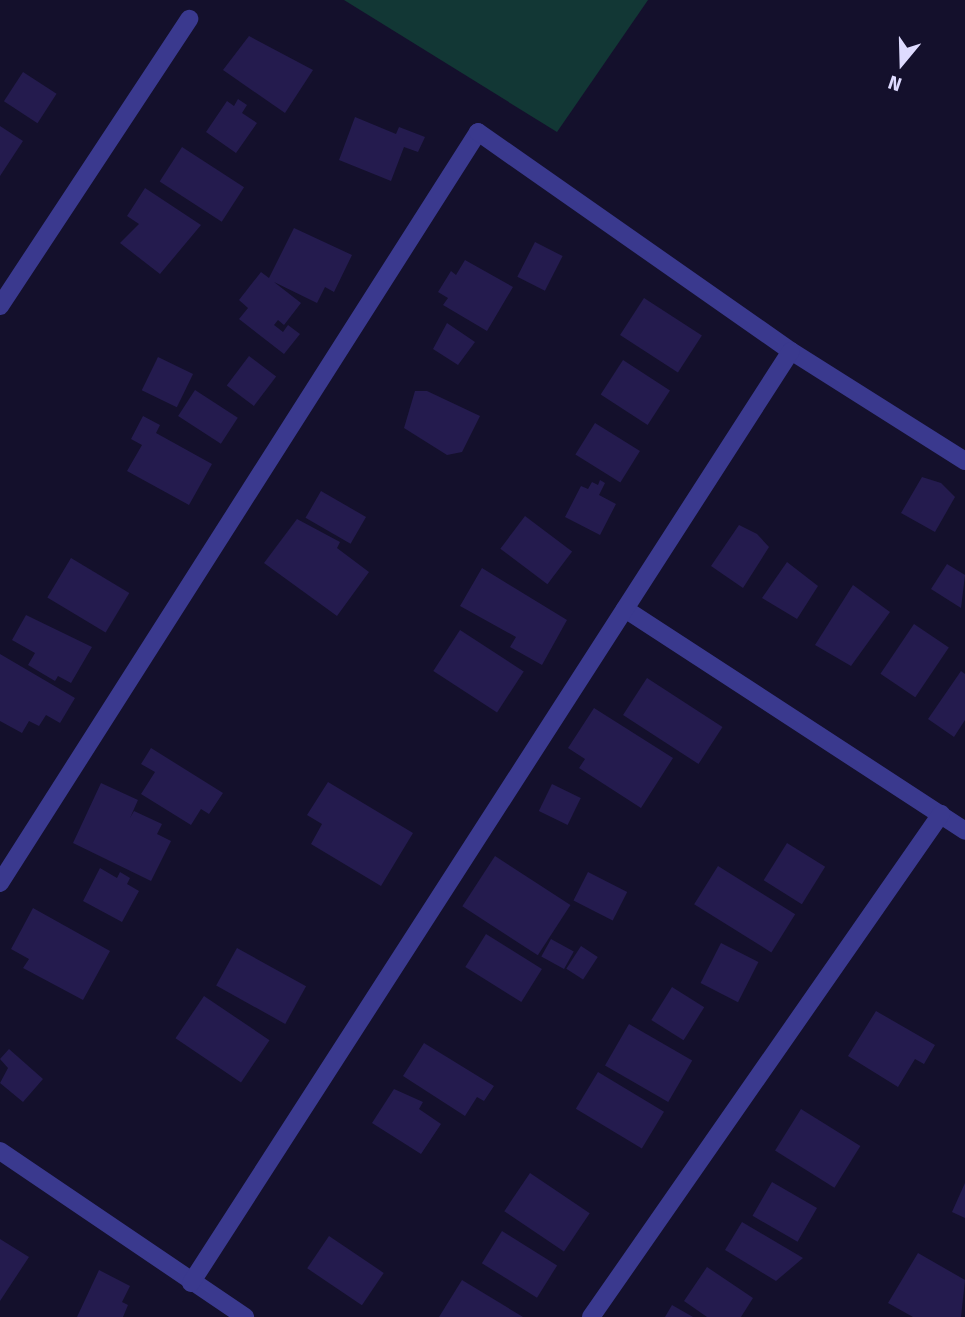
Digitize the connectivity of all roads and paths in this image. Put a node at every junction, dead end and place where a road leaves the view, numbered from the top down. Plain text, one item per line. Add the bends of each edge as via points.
1 (189, 19) dead end
2 (0, 306) edge
3 (791, 351) junction
4 (965, 461) edge
5 (625, 609) junction
6 (941, 814) junction
7 (965, 831) edge
8 (6, 859) edge
9 (0, 883) edge
10 (0, 1151) edge
11 (191, 1283) junction
12 (245, 1317) edge
13 (591, 1317) edge

1 - 2 street
3 - 4 street
3 - 5 street
3 - 8 street via 478,132
5 - 6 street
5 - 11 street
6 - 7 street
6 - 13 street
8 - 9 street
10 - 11 street
11 - 12 street

